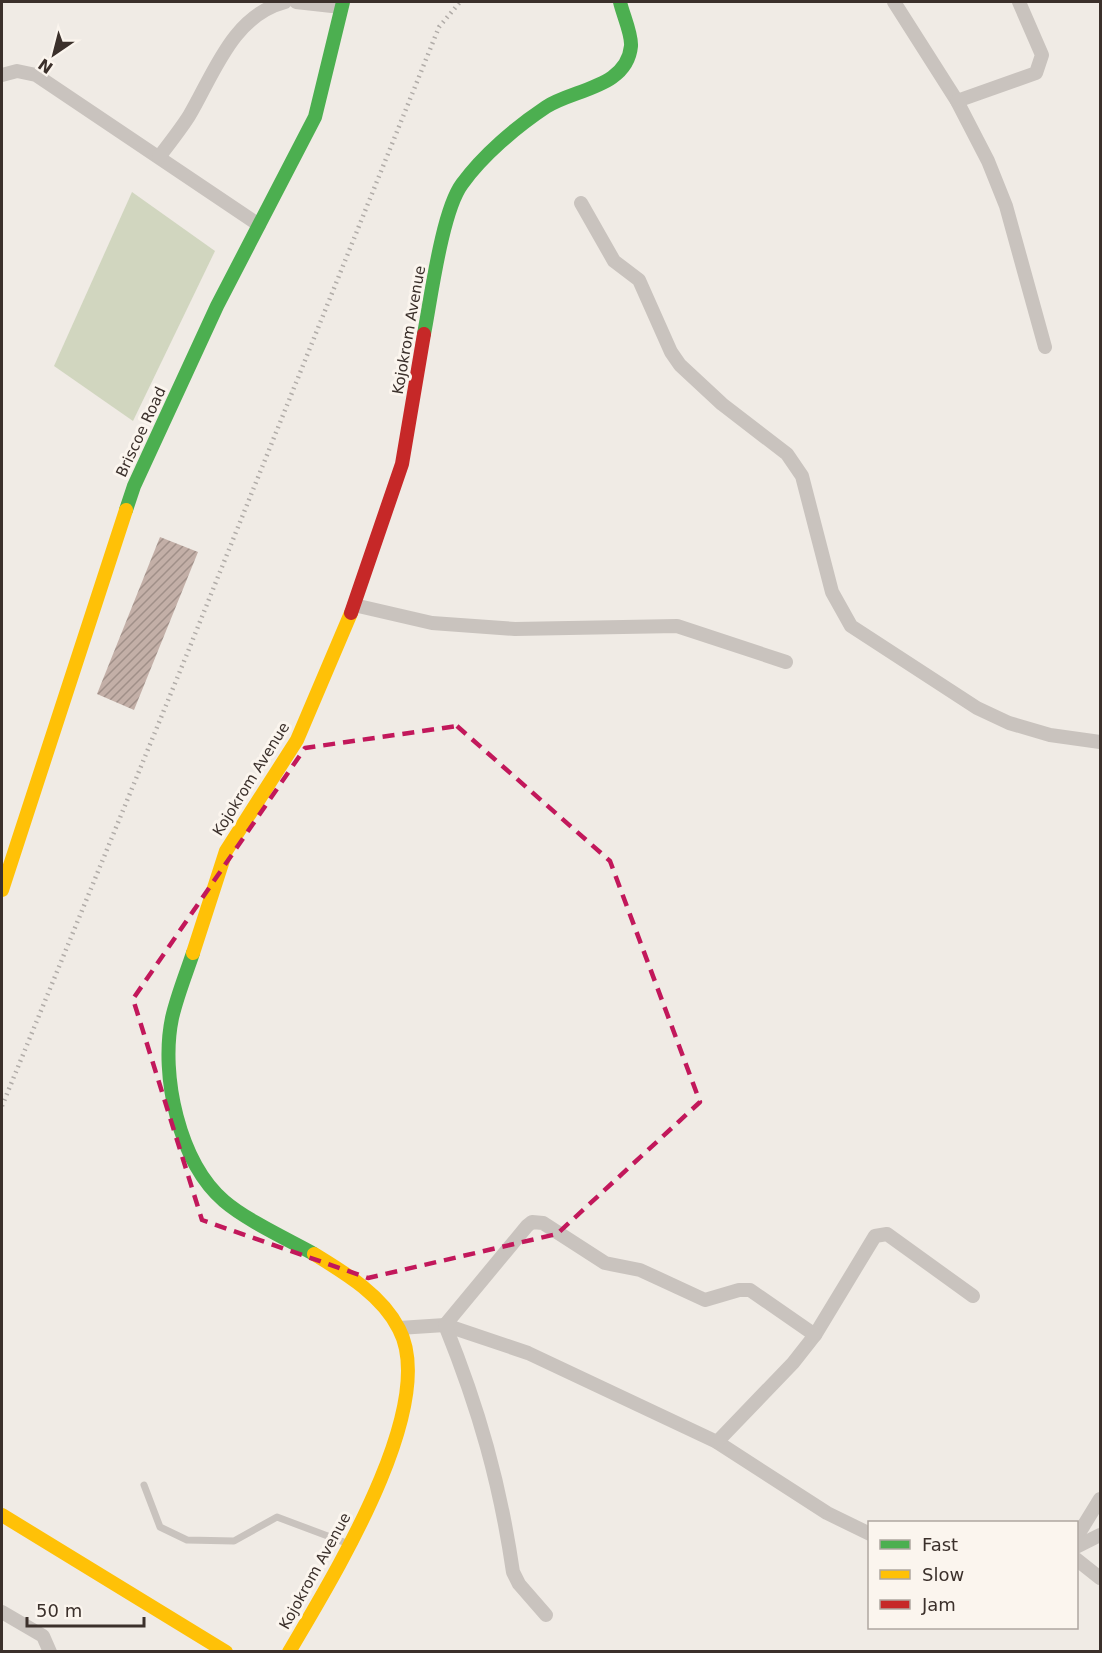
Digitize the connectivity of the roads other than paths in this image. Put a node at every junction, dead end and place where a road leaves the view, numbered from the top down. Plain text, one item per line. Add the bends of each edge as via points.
1 (285, 2) edge
2 (296, 2) edge
3 (620, 2) edge
4 (894, 2) edge
5 (1019, 2) edge
6 (342, 4) edge
7 (2, 75) edge
8 (957, 101) junction
9 (159, 158) junction
10 (582, 203) dead end
11 (259, 225) junction
12 (1045, 347) dead end
13 (354, 605) junction
14 (786, 662) dead end
15 (1101, 742) edge
16 (2, 890) edge
17 (973, 1296) dead end
18 (445, 1325) junction
19 (399, 1328) junction
20 (815, 1335) junction
21 (717, 1442) junction
22 (144, 1485) dead end
23 (1101, 1499) edge
24 (2, 1515) edge
25 (868, 1533) edge
26 (1101, 1535) edge
27 (1078, 1536) edge
28 (351, 1545) junction
29 (1078, 1546) edge
30 (1078, 1560) edge
31 (1101, 1578) edge
32 (2, 1612) edge
33 (546, 1615) dead end
34 (50, 1652) edge
35 (226, 1652) edge
36 (289, 1652) edge

1 - 9 street via 251,19 228,45 187,119
2 - 6 street
3 - 13 main road, Kojokrom Avenue via 631,46 623,67 604,83 547,106 482,159 456,196 436,266 402,464
4 - 8 street
5 - 8 street via 1042,55 1036,73
6 - 11 main road, Briscoe Road via 315,117
7 - 9 street via 17,71 36,75
8 - 12 street via 1006,206
9 - 11 street
10 - 15 street via 614,261 639,280 680,365 796,464 832,592 851,626 977,708 1009,723 1050,735
11 - 16 main road, Briscoe Road via 134,486
13 - 14 street via 432,623 515,629 677,626
13 - 19 main road, Kojokrom Avenue via 297,740 226,851 172,1019 168,1071 190,1155 203,1180 225,1202 347,1274 378,1301
17 - 20 street via 887,1234 880,1234 871,1241
18 - 19 street
18 - 20 street via 527,1227 538,1222 605,1263 640,1270 705,1300 750,1290
18 - 21 street via 528,1353
18 - 33 street via 493,1461 513,1572
19 - 28 main road, Kojokrom Avenue via 407,1351 409,1375 400,1421
20 - 21 street
21 - 25 street via 826,1513
22 - 28 lane via 160,1527 187,1540 234,1541 277,1517
23 - 27 street
24 - 35 main road
26 - 29 street
28 - 36 main road, Kojokrom Avenue
30 - 31 street
32 - 34 street via 43,1636

